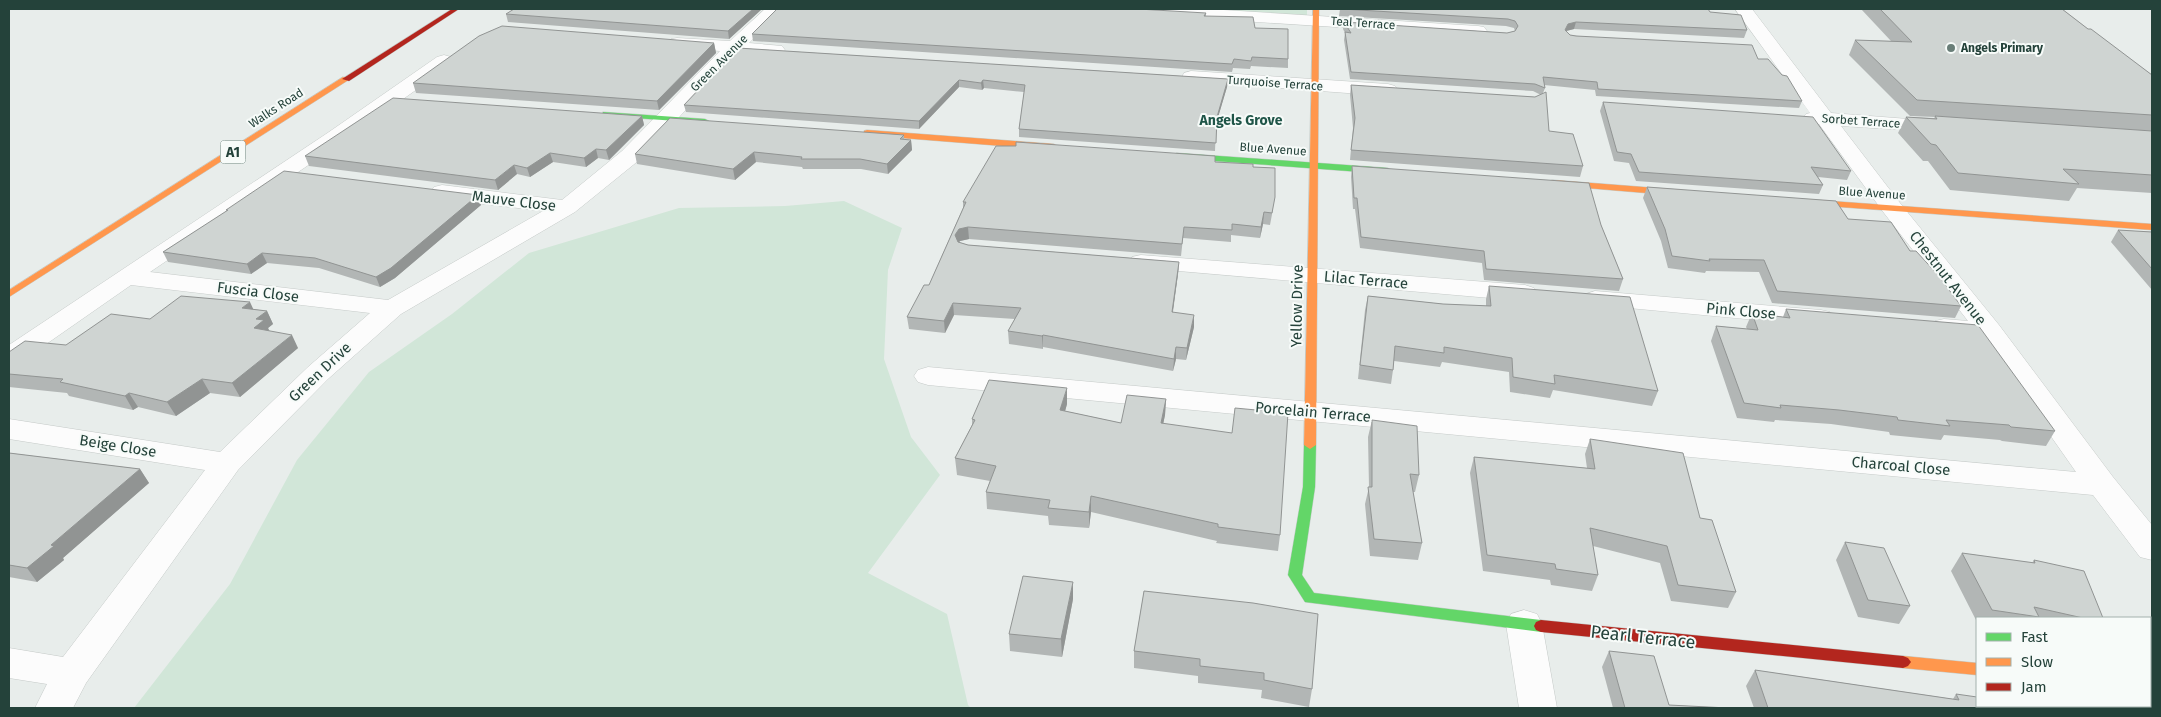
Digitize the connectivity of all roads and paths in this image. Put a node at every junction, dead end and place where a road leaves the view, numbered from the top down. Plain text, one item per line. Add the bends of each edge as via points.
1 (456, 9) edge
2 (775, 9) edge
3 (1130, 9) edge
4 (1742, 9) edge
5 (1316, 14) edge
6 (1496, 32) edge
7 (657, 41) edge
8 (734, 48) junction
9 (460, 50) edge
10 (792, 51) edge
11 (1175, 76) edge
12 (1314, 85) junction
13 (1404, 91) edge
14 (597, 114) edge
15 (1796, 117) edge
16 (665, 118) junction
17 (1825, 119) junction
18 (712, 122) edge
19 (1964, 128) edge
20 (856, 132) edge
21 (1064, 148) edge
22 (1169, 155) edge
23 (1314, 166) junction
24 (284, 171) junction
25 (1402, 172) edge
26 (313, 175) edge
27 (1539, 182) edge
28 (420, 189) edge
29 (1696, 194) edge
30 (1794, 201) edge
31 (567, 208) junction
32 (1892, 208) junction
33 (2152, 227) edge
34 (1116, 260) edge
35 (124, 276) junction
36 (1312, 276) junction
37 (9, 294) edge
38 (1545, 295) edge
39 (1574, 298) edge
40 (392, 308) junction
41 (1841, 319) edge
42 (1920, 326) edge
43 (1990, 331) junction
44 (9, 356) edge
45 (928, 376) dead end
46 (1310, 412) junction
47 (9, 429) edge
48 (1699, 448) joint
49 (227, 463) junction
50 (2102, 485) junction
51 (2152, 548) edge
52 (1310, 598) joint
53 (1524, 624) junction
54 (9, 663) edge
55 (1976, 670) edge
56 (72, 673) junction
57 (54, 708) edge
58 (1538, 708) edge

1 - 37 street, Walks Road / A1
2 - 8 street, Green Avenue
3 - 5 street, Teal Terrace
4 - 17 street, Chestnut Avenue via 1760,45
5 - 6 street, Teal Terrace
5 - 12 street, Yellow Drive
7 - 8 street
8 - 10 street
8 - 16 street, Green Avenue
9 - 24 street via 402,99
11 - 12 street, Turquoise Terrace
12 - 13 street, Turquoise Terrace
12 - 23 street, Yellow Drive
14 - 16 street
15 - 17 street, Sorbet Terrace
16 - 18 street
16 - 31 street, Green Drive via 630,156
17 - 19 street, Sorbet Terrace
17 - 32 street, Chestnut Avenue
20 - 21 street
22 - 23 street, Blue Avenue
23 - 25 street, Blue Avenue
23 - 36 street, Yellow Drive
24 - 26 street
24 - 35 street
27 - 29 street
28 - 31 street, Mauve Close
30 - 32 street, Blue Avenue
31 - 40 street, Green Drive
32 - 33 street, Blue Avenue
32 - 43 street, Chestnut Avenue
34 - 36 street, Lilac Terrace
35 - 40 street, Fuscia Close
35 - 44 street
36 - 38 street, Lilac Terrace
36 - 46 street, Yellow Drive
39 - 41 street, Pink Close
40 - 49 street, Green Drive via 318,373
42 - 43 street
43 - 50 street, Chestnut Avenue
45 - 46 street, Porcelain Terrace
46 - 48 street, Porcelain Terrace
46 - 52 street, Yellow Drive via 1309,487 1295,575
47 - 49 street, Beige Close
48 - 50 street, Charcoal Close
49 - 56 street, Green Drive
50 - 51 street, Chestnut Avenue
52 - 53 street, Pearl Terrace
53 - 55 street, Pearl Terrace
53 - 58 street
54 - 56 street
56 - 57 street, Green Drive

